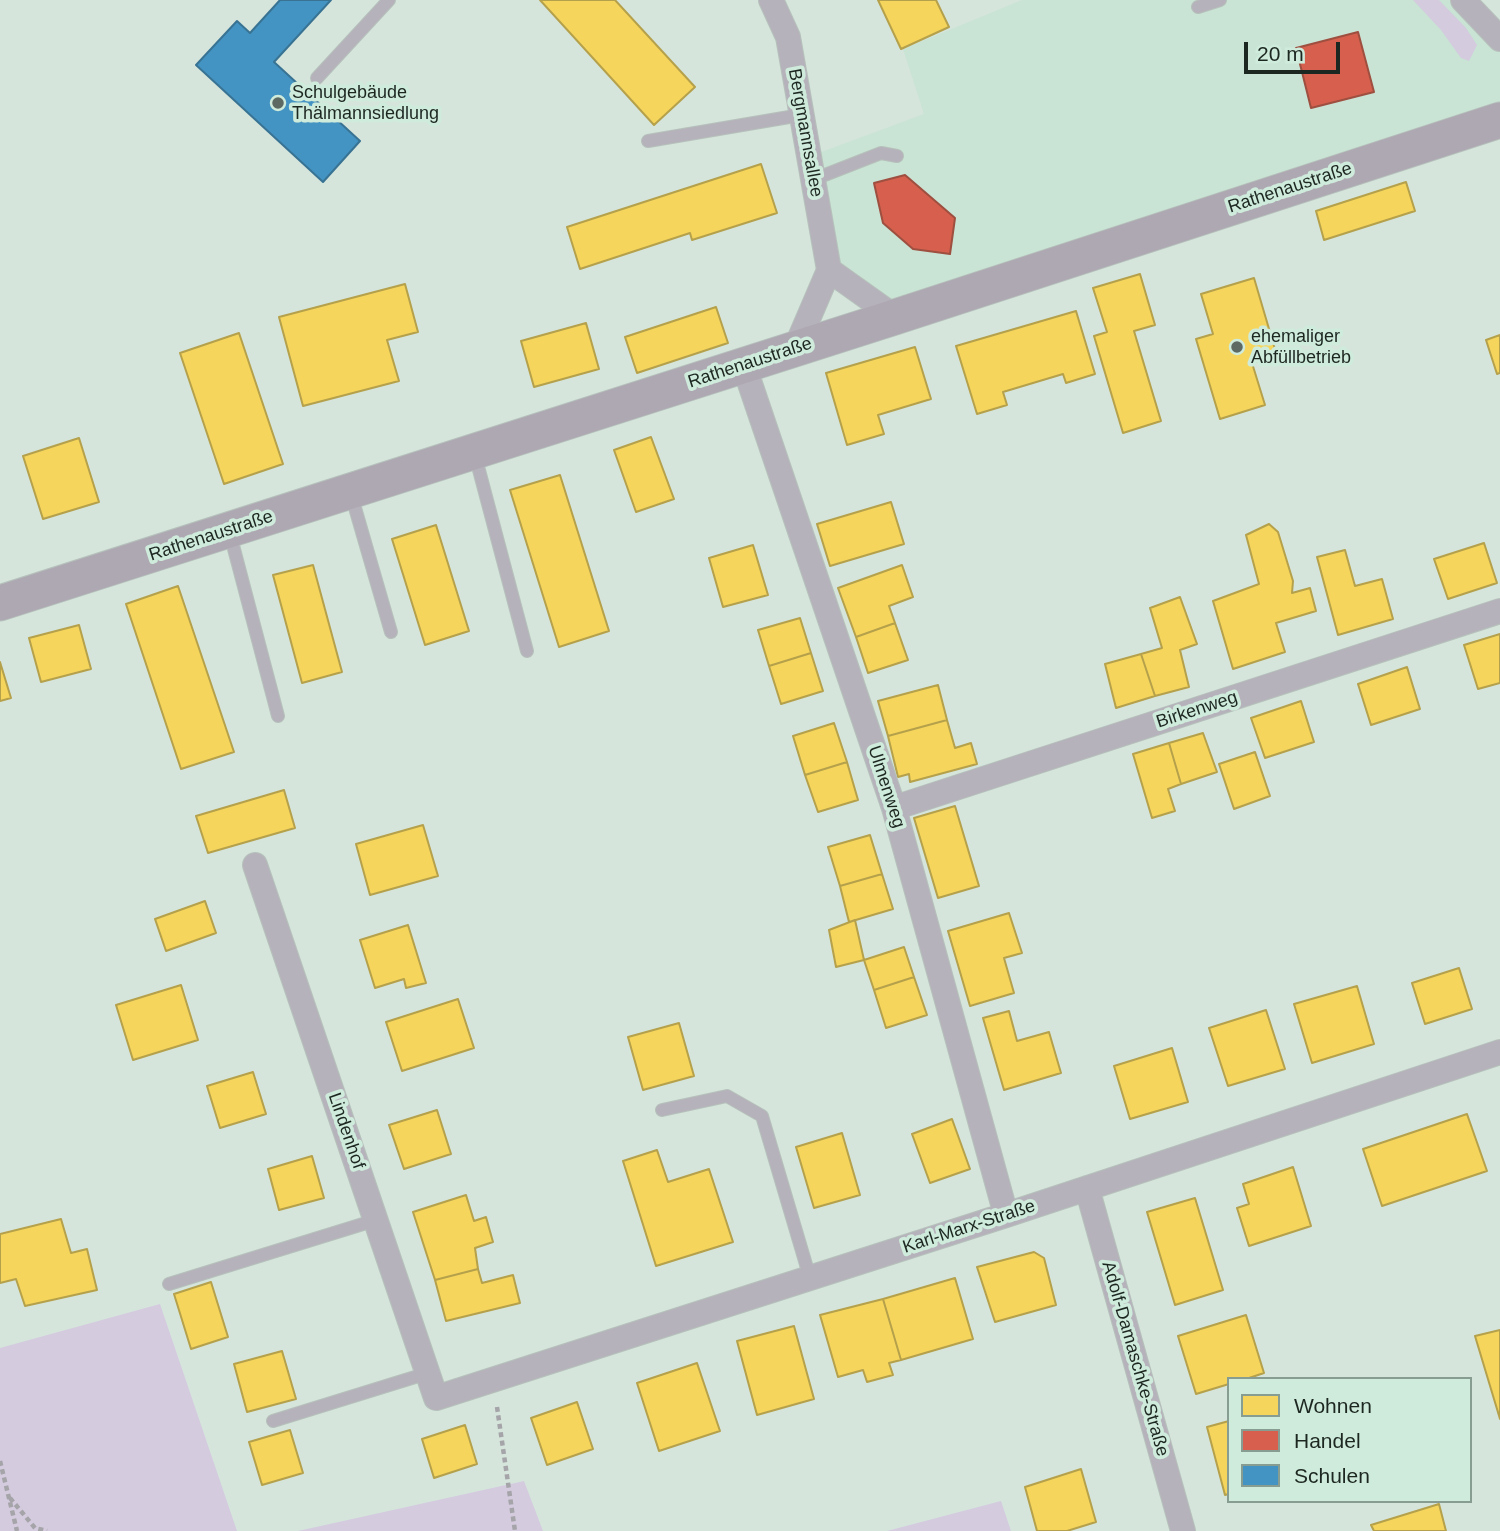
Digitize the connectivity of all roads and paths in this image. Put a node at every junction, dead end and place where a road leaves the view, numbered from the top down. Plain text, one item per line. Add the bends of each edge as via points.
1 (389, 0) edge
2 (771, 0) edge
3 (1220, 0) edge
4 (1463, 0) edge
5 (1198, 7) dead end
6 (1500, 39) edge
7 (317, 78) dead end
8 (801, 115) junction
9 (1500, 120) edge
10 (648, 141) dead end
11 (897, 156) dead end
12 (812, 180) junction
13 (830, 270) junction
14 (895, 317) junction
15 (796, 347) junction
16 (744, 366) junction
17 (474, 451) junction
18 (350, 491) junction
19 (229, 530) junction
20 (0, 603) edge
21 (1500, 611) edge
22 (391, 632) dead end
23 (527, 651) dead end
24 (278, 716) dead end
25 (894, 808) junction
26 (255, 865) dead end
27 (1500, 1052) edge
28 (662, 1110) dead end
29 (1087, 1188) junction
30 (1006, 1215) junction
31 (376, 1220) junction
32 (810, 1278) junction
33 (169, 1284) dead end
34 (428, 1373) junction
35 (492, 1380) junction
36 (436, 1398) joint
37 (273, 1421) dead end
38 (0, 1461) edge
39 (9, 1497) junction
40 (17, 1531) edge
41 (47, 1531) edge
42 (515, 1531) edge
43 (1183, 1531) edge

1 - 7 lane
2 - 8 street, Bergmannsallee via 788,37
3 - 5 lane
4 - 6 street
8 - 10 lane
8 - 12 street, Bergmannsallee
9 - 14 main road, Rathenaustraße
11 - 12 lane via 881,153
12 - 13 street, Bergmannsallee
13 - 14 street
13 - 15 street
14 - 15 main road, Rathenaustraße
15 - 16 main road, Rathenaustraße
16 - 17 main road, Rathenaustraße
16 - 25 street, Ulmenweg
17 - 18 main road, Rathenaustraße
17 - 23 lane
18 - 19 main road, Rathenaustraße
18 - 22 lane
19 - 20 main road, Rathenaustraße
19 - 24 lane
21 - 25 street, Birkenweg
25 - 30 street, Ulmenweg
26 - 31 street, Lindenhof
27 - 29 street, Karl-Marx-Straße
28 - 32 lane via 727,1097 762,1116
29 - 30 street, Karl-Marx-Straße
29 - 43 street, Adolf-Damaschke-Straße
30 - 32 street, Karl-Marx-Straße
31 - 33 lane
31 - 34 street, Lindenhof
32 - 35 street, Karl-Marx-Straße
34 - 36 street, Lindenhof
34 - 37 lane
35 - 36 street, Karl-Marx-Straße
35 - 42 path
38 - 39 path
39 - 40 path
39 - 41 path via 35,1528

